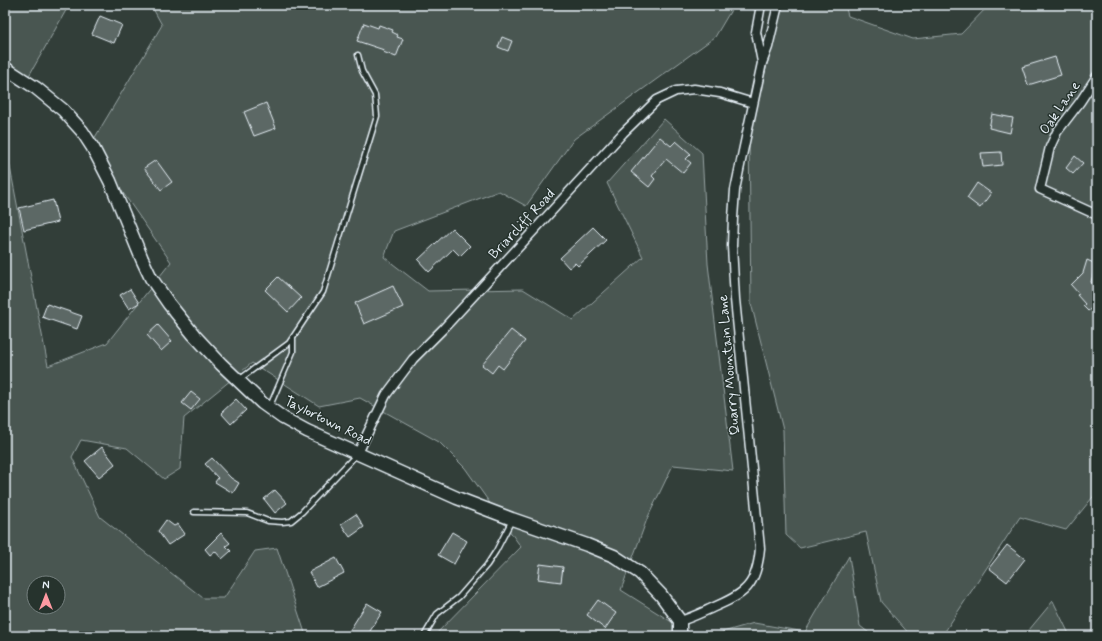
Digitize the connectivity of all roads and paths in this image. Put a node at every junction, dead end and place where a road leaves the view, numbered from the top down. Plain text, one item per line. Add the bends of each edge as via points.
1 (761, 5) edge
2 (778, 5) edge
3 (358, 54) dead end
4 (762, 63) junction
5 (5, 68) edge
6 (1097, 76) edge
7 (753, 103) junction
8 (1097, 215) edge
9 (293, 338) junction
10 (238, 380) junction
11 (270, 408) junction
12 (358, 453) junction
13 (194, 512) dead end
14 (512, 519) junction
15 (680, 621) junction
16 (424, 636) edge
17 (680, 636) edge

1 - 4 street, Quarry Mountain Lane via 756,32
2 - 4 street, Quarry Mountain Lane
3 - 9 lane via 362,71 375,95 377,116 323,292
4 - 7 street, Quarry Mountain Lane
5 - 10 street, Taylortown Road via 63,110 82,131 110,181 151,278 194,335
6 - 8 street, Oak Lane via 1057,132 1050,147 1040,189
7 - 12 street, Briarcliff Road via 694,89 676,91 657,100 623,133 413,359 386,395
7 - 15 street, Quarry Mountain Lane via 735,190 732,246 760,548 759,562 751,581 737,597
9 - 10 lane
9 - 11 lane via 293,352
10 - 11 street, Taylortown Road
11 - 12 street, Taylortown Road via 307,431
12 - 13 lane via 302,512 290,521 268,521 247,513
12 - 14 street, Taylortown Road via 457,498
14 - 15 street, Taylortown Road via 614,556 640,573 661,595
14 - 16 lane via 487,565 459,597 437,614
15 - 17 street

